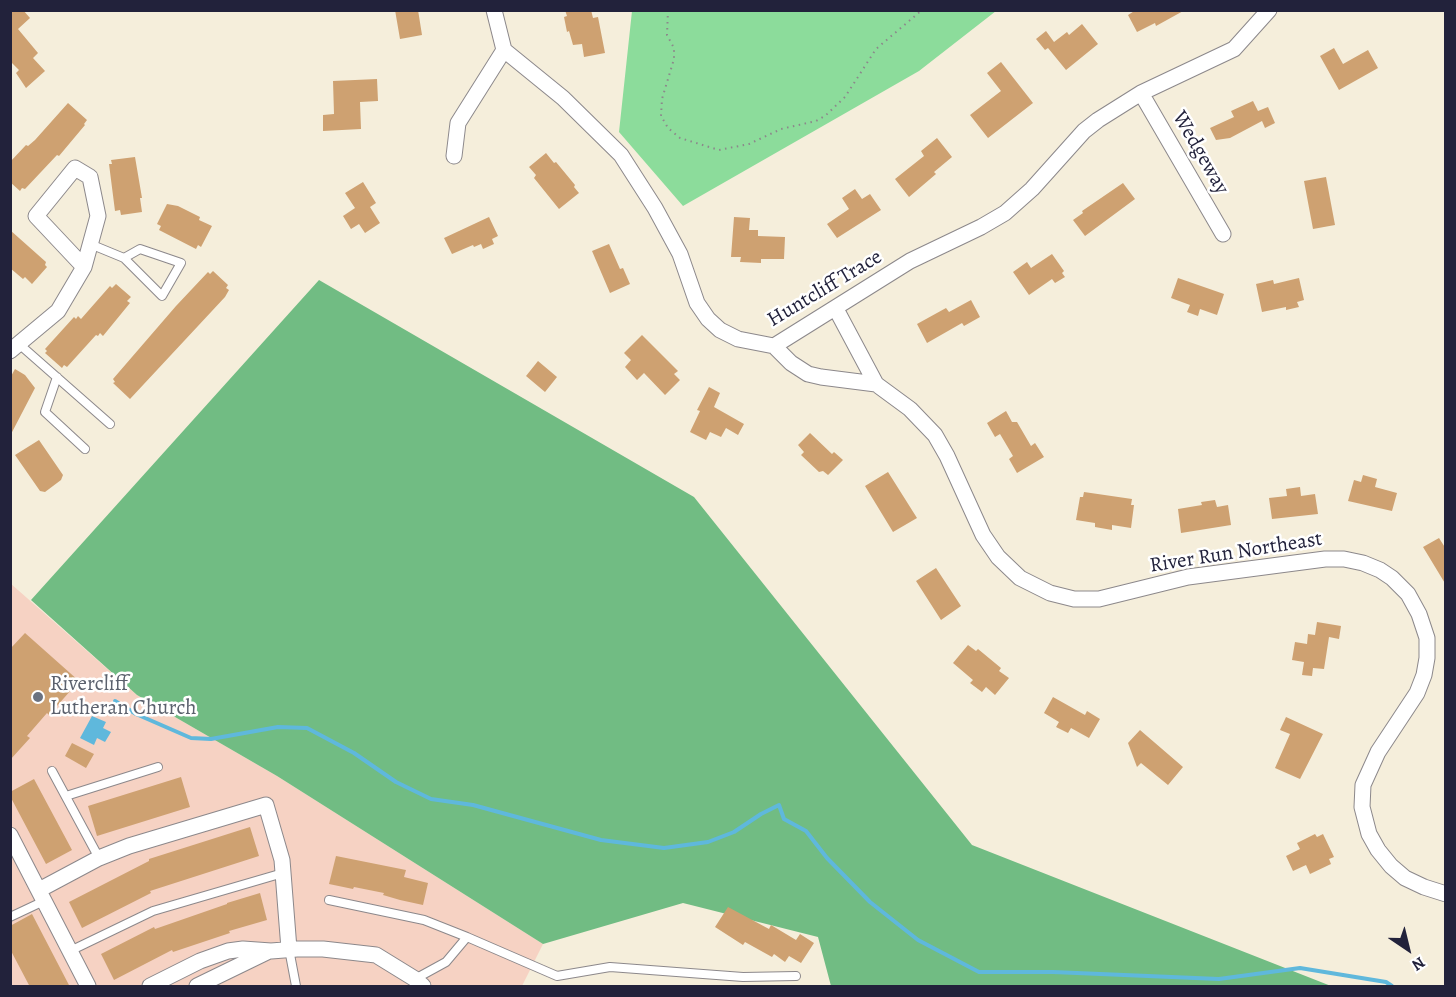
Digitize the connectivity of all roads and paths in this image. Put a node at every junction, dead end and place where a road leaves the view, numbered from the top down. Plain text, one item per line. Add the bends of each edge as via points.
1 (494, 10) edge
2 (668, 10) edge
3 (922, 10) edge
4 (1269, 10) edge
5 (504, 50) junction
6 (1141, 93) junction
7 (454, 156) dead end
8 (1223, 234) dead end
9 (90, 244) junction
10 (124, 258) junction
11 (84, 267) junction
12 (836, 309) junction
13 (774, 346) junction
14 (15, 347) edge
15 (57, 377) junction
16 (876, 384) junction
17 (110, 424) dead end
18 (85, 449) dead end
19 (158, 767) dead end
20 (52, 771) dead end
21 (66, 796) junction
22 (10, 836) edge
23 (99, 858) junction
24 (283, 873) junction
25 (1446, 894) edge
26 (41, 895) junction
27 (329, 900) dead end
28 (10, 917) edge
29 (467, 937) junction
30 (289, 949) junction
31 (70, 951) junction
32 (271, 951) junction
33 (796, 976) dead end
34 (419, 983) edge
35 (88, 987) edge
36 (150, 987) edge
37 (196, 987) edge
38 (296, 987) edge

1 - 5 street
2 - 3 path via 667,35 674,48 674,59 661,116 680,138 719,150 749,144 781,129 825,116 844,97 876,49
4 - 6 street, Huntcliff Trace via 1234,49
5 - 7 street via 458,123
5 - 13 street, Huntcliff Trace via 563,98 621,155 675,245 697,303 708,319 738,339
6 - 8 street, Wedgeway
6 - 12 street, Huntcliff Trace via 1084,130 1032,189 1005,213 910,261
9 - 10 lane
9 - 11 street
9 - 11 street via 98,216 90,177 75,168 36,216
10 - 10 lane via 140,249 181,263 162,296
11 - 14 street via 58,311
12 - 13 street, Huntcliff Trace
12 - 16 street, River Run Northeast
13 - 16 street, River Run Northeast via 808,374
14 - 15 lane
15 - 17 lane
15 - 18 lane via 45,412
16 - 25 street, River Run Northeast via 910,409 935,435 983,535 998,557 1020,578 1050,593 1074,599 1099,599 1188,577 1325,559 1363,563 1392,578 1408,594 1419,615 1427,638 1427,658 1417,693 1378,752 1363,785 1362,807 1369,834 1391,866 1405,878
19 - 21 lane
20 - 21 lane
21 - 23 lane
22 - 26 street
23 - 24 street via 266,805 278,840
23 - 26 street
24 - 30 street
24 - 31 lane via 153,911
26 - 28 lane
26 - 31 street
27 - 29 lane via 424,920
29 - 33 lane via 557,976 610,967 743,977
29 - 34 lane via 446,962
30 - 32 street
30 - 34 street via 376,955
30 - 38 lane
31 - 35 street
32 - 36 street via 243,949 221,953
32 - 37 street

